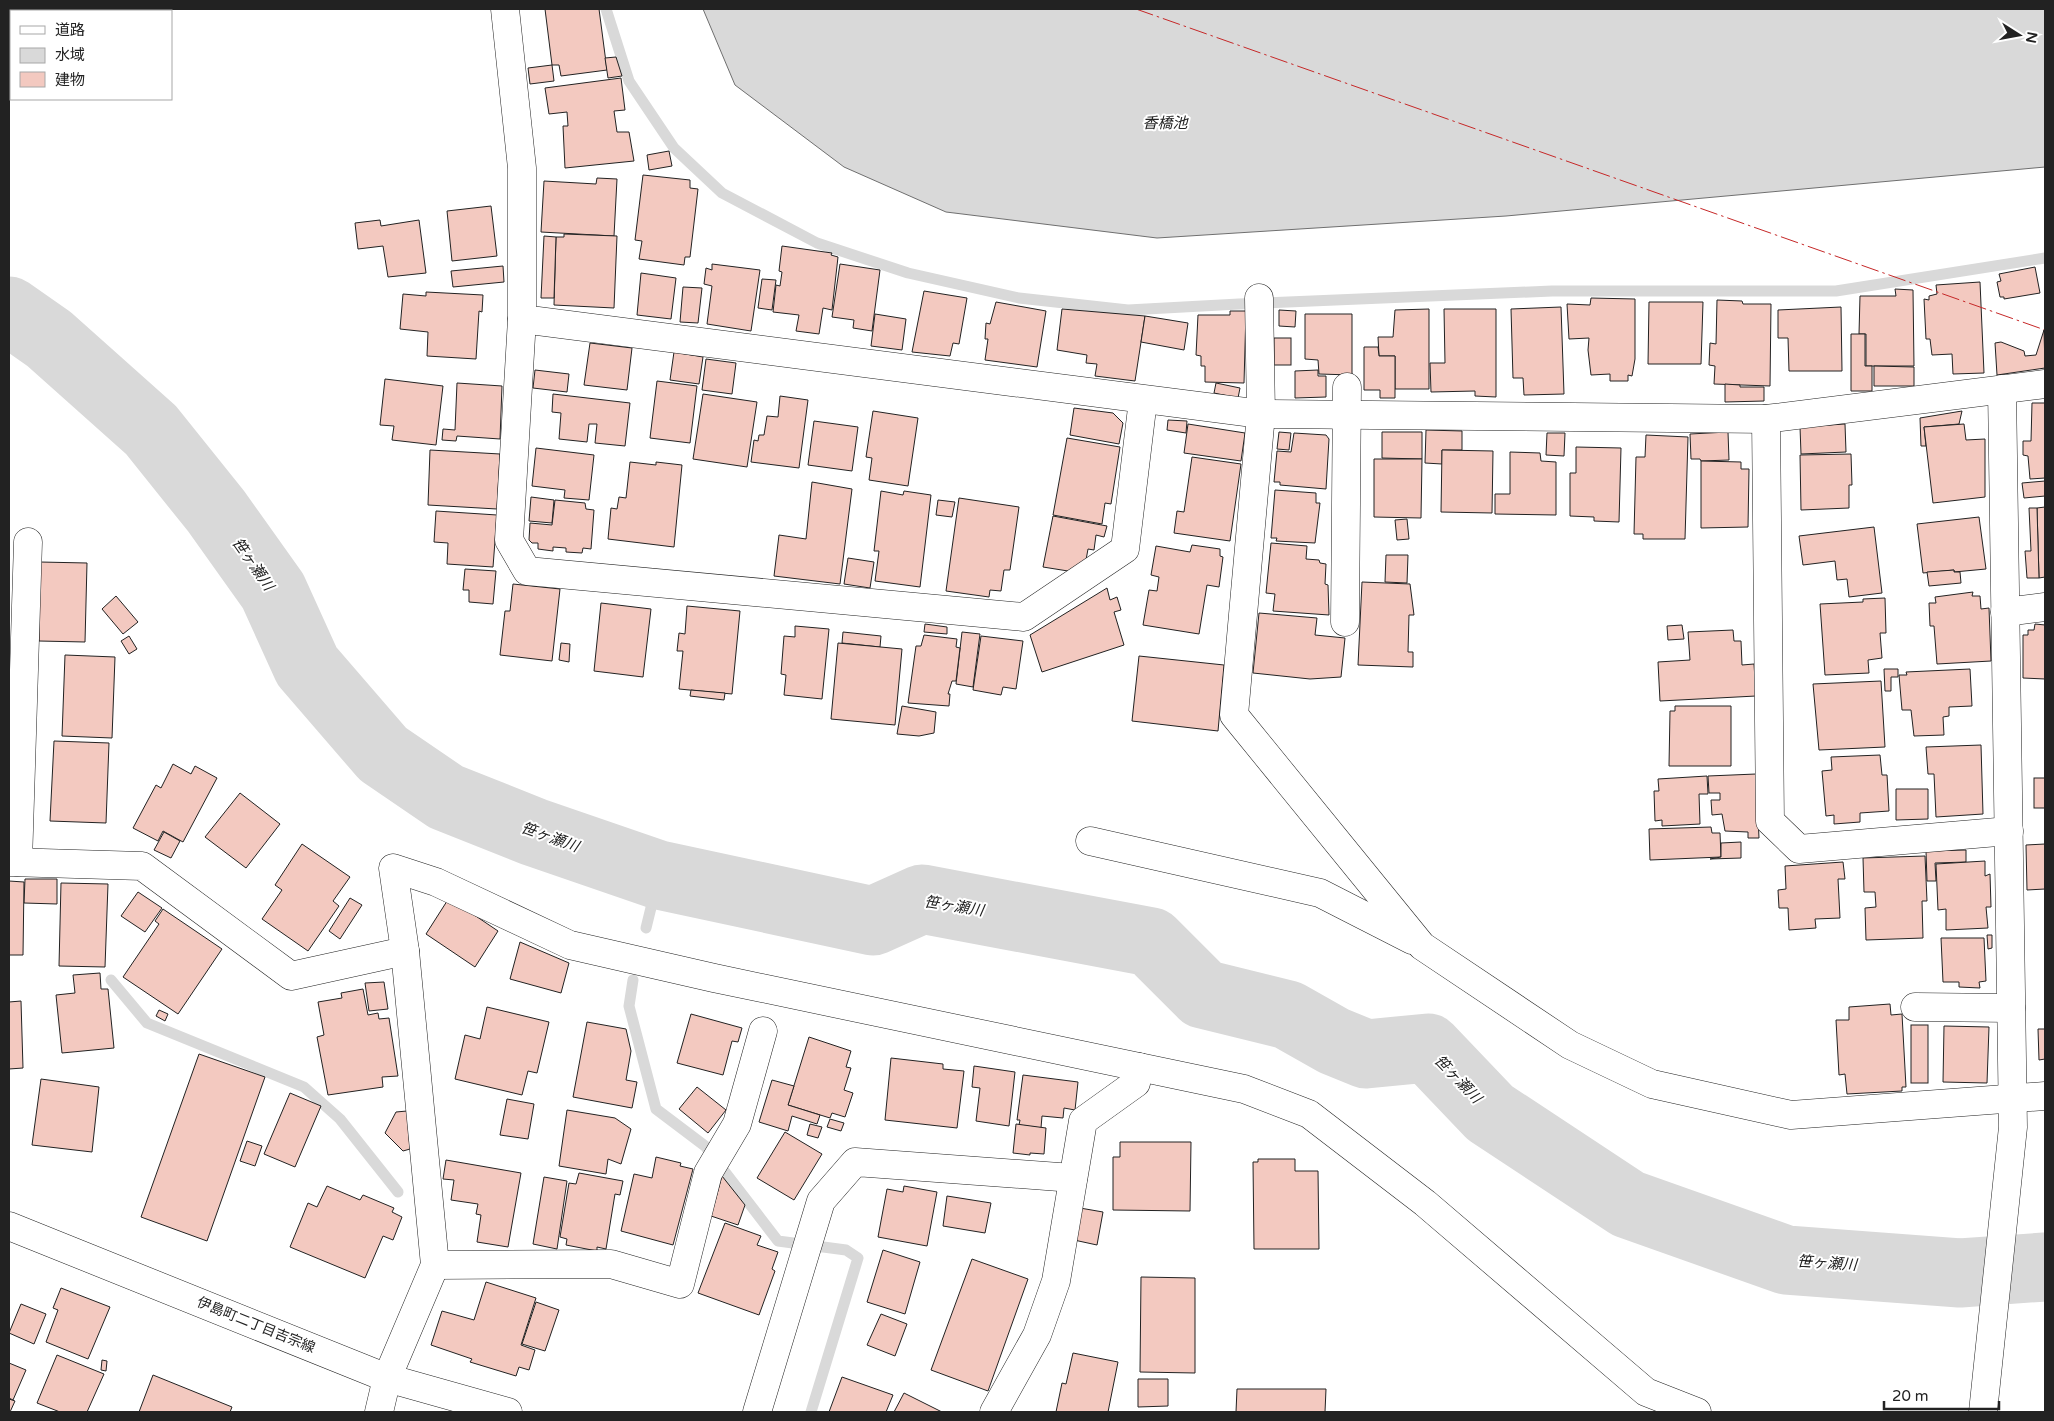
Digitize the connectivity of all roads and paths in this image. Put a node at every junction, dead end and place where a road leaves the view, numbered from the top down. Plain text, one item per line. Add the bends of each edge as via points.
1 (505, 9) edge
2 (1259, 303) dead end
3 (522, 319) junction
4 (2045, 384) edge
5 (1347, 387) dead end
6 (2002, 390) junction
7 (1143, 400) junction
8 (1261, 414) junction
9 (1348, 416) junction
10 (1766, 419) junction
11 (28, 542) dead end
12 (2045, 607) edge
13 (2005, 612) junction
14 (1345, 622) dead end
15 (2009, 831) junction
16 (1090, 841) dead end
17 (13, 862) edge
18 (1422, 946) junction
19 (406, 951) junction
20 (1915, 1007) dead end
21 (2011, 1008) junction
22 (763, 1031) dead end
23 (1139, 1067) junction
24 (2045, 1096) edge
25 (2011, 1099) junction
26 (1073, 1178) junction
27 (9, 1226) edge
28 (435, 1265) junction
29 (387, 1378) junction
30 (379, 1412) edge
31 (508, 1412) edge
32 (757, 1412) edge
33 (994, 1412) edge
34 (1697, 1412) edge
35 (1983, 1412) edge

1 - 3 street via 522,168
2 - 8 street
3 - 7 street
3 - 7 street via 509,540 528,571 1024,617 1126,549
4 - 6 street
5 - 9 street
6 - 10 street
6 - 13 street
7 - 8 street
8 - 9 street
8 - 18 street via 1234,714
9 - 10 street
9 - 14 street
10 - 15 street via 1770,821 1799,849
11 - 17 street
12 - 13 street
13 - 15 street
15 - 21 street
16 - 18 street via 1320,893
17 - 19 street via 142,866 291,976
18 - 25 street via 1570,1045 1652,1084 1791,1115
19 - 23 street via 393,868 436,882 570,945
19 - 28 street
20 - 21 street
21 - 25 street
22 - 28 street via 737,1124 708,1173 680,1284 611,1264
23 - 26 street via 1136,1083 1083,1121
23 - 34 street via 1244,1089 1309,1114 1425,1203 1646,1392
24 - 25 street
25 - 35 street via 2013,1127
26 - 32 street via 855,1162 821,1201
26 - 33 street via 1056,1281 1037,1336
27 - 29 street, 伊島町二丁目吉宗線
28 - 29 street
29 - 30 street
29 - 31 street, 伊島町二丁目吉宗線

